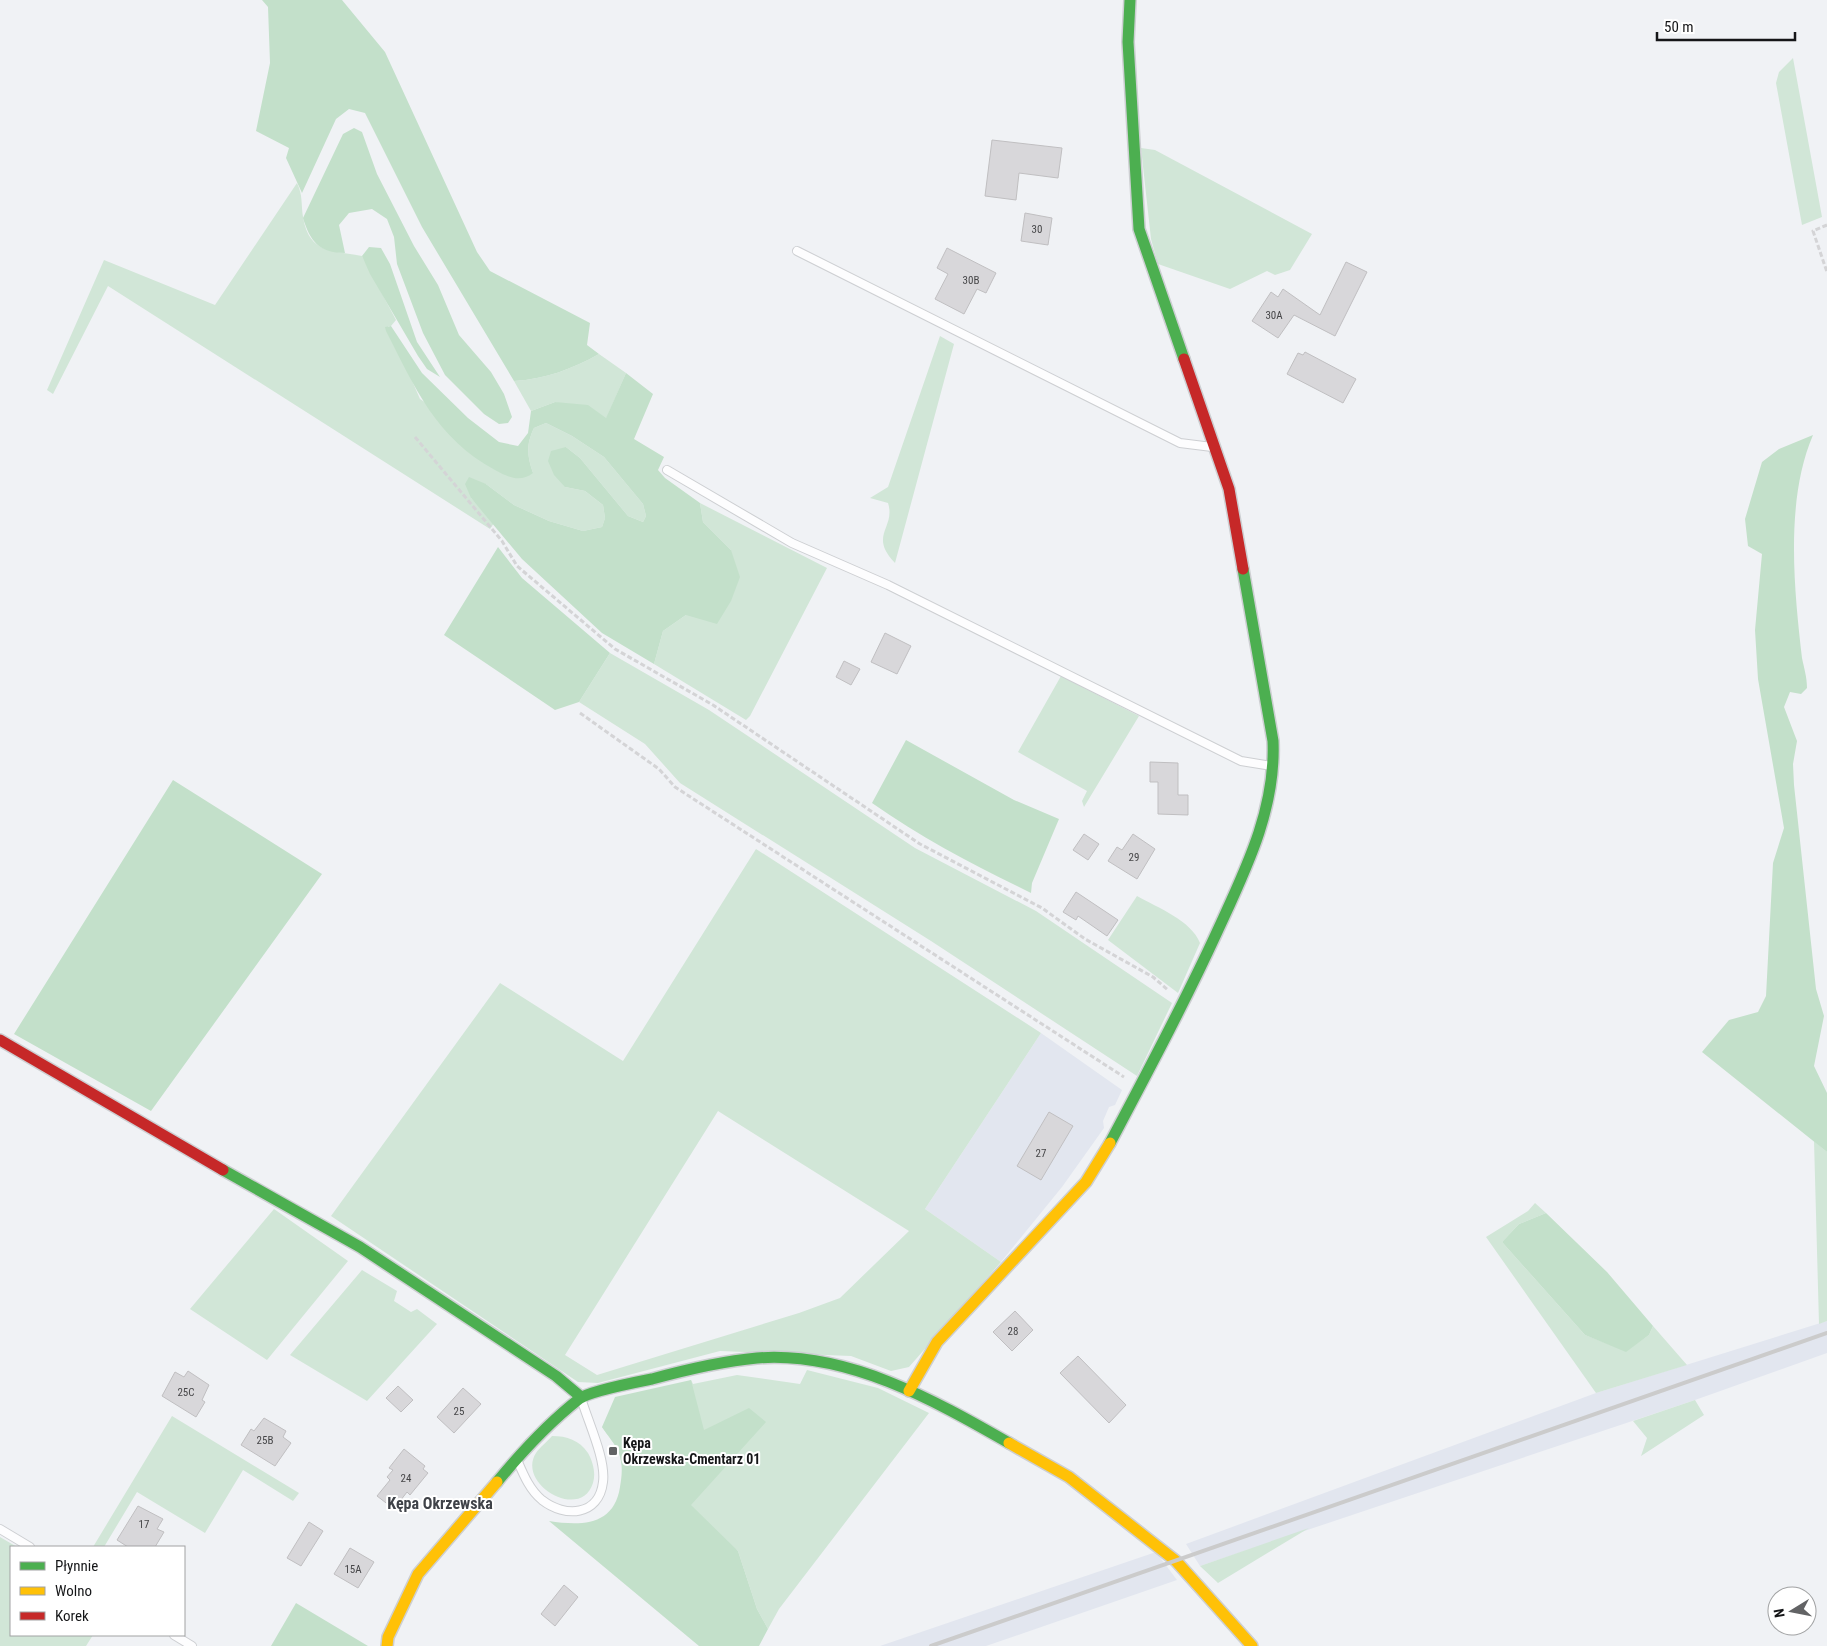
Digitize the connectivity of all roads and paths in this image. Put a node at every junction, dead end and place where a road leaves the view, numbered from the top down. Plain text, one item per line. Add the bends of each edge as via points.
1 (1130, 0) edge
2 (1827, 225) edge
3 (797, 251) dead end
4 (1827, 272) edge
5 (415, 437) dead end
6 (1216, 447) junction
7 (667, 470) dead end
8 (580, 713) dead end
9 (1274, 767) junction
10 (1184, 1004) junction
11 (0, 1040) edge
12 (1140, 1086) junction
13 (908, 1391) junction
14 (581, 1397) junction
15 (517, 1458) junction
16 (0, 1529) edge
17 (28, 1546) edge
18 (176, 1636) edge
19 (192, 1646) edge
20 (387, 1646) edge
21 (1252, 1646) edge

1 - 6 street via 1129,51 1139,229
2 - 4 path via 1813,231
3 - 6 lane via 1180,443
5 - 10 path via 502,541 517,566 615,648 713,705 920,844 1042,908 1086,939 1153,977
6 - 9 street via 1229,488 1273,741
7 - 9 lane via 792,543 888,585 1241,761
8 - 12 path via 660,769 676,787
9 - 10 street via 1267,809 1255,846
10 - 12 street
11 - 14 street via 360,1247 556,1376
12 - 13 street via 1086,1182 937,1342
13 - 14 street via 844,1367 805,1360 757,1358 670,1374
13 - 21 street via 951,1410 1069,1477 1176,1560
14 - 15 street
14 - 15 lane via 603,1467 602,1492 596,1502 574,1512 559,1511 541,1499 527,1483
15 - 20 street via 418,1574 388,1637
16 - 17 lane
18 - 19 lane

